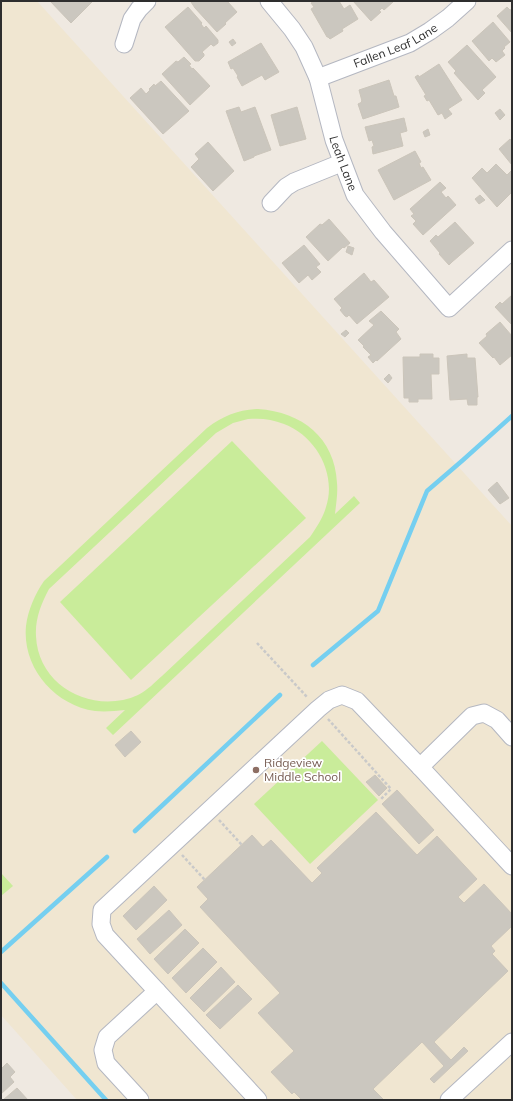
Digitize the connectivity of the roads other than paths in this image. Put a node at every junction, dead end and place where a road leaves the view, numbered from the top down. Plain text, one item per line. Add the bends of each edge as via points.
1 (147, 1) edge
2 (269, 1) edge
3 (467, 1) edge
4 (124, 44) dead end
5 (318, 78) junction
6 (342, 163) junction
7 (271, 204) dead end
8 (512, 250) edge
9 (512, 736) edge
10 (420, 767) junction
11 (512, 866) edge
12 (157, 991) junction
13 (512, 1042) edge
14 (140, 1100) edge
15 (258, 1100) edge
16 (449, 1100) edge

1 - 4 street via 132,19
2 - 5 street, Leah Lane via 304,47
3 - 5 street, Fallen Leaf Lane via 448,18 410,43
5 - 6 street, Leah Lane
6 - 7 street via 294,182
6 - 8 street, Leah Lane via 355,195 448,308
9 - 10 street via 497,720 484,713 472,716
10 - 11 street
10 - 12 street via 357,702 342,695 329,700 318,709 102,910 101,924 105,935
12 - 14 street via 107,1037 103,1050 106,1063
12 - 15 street
13 - 16 street

